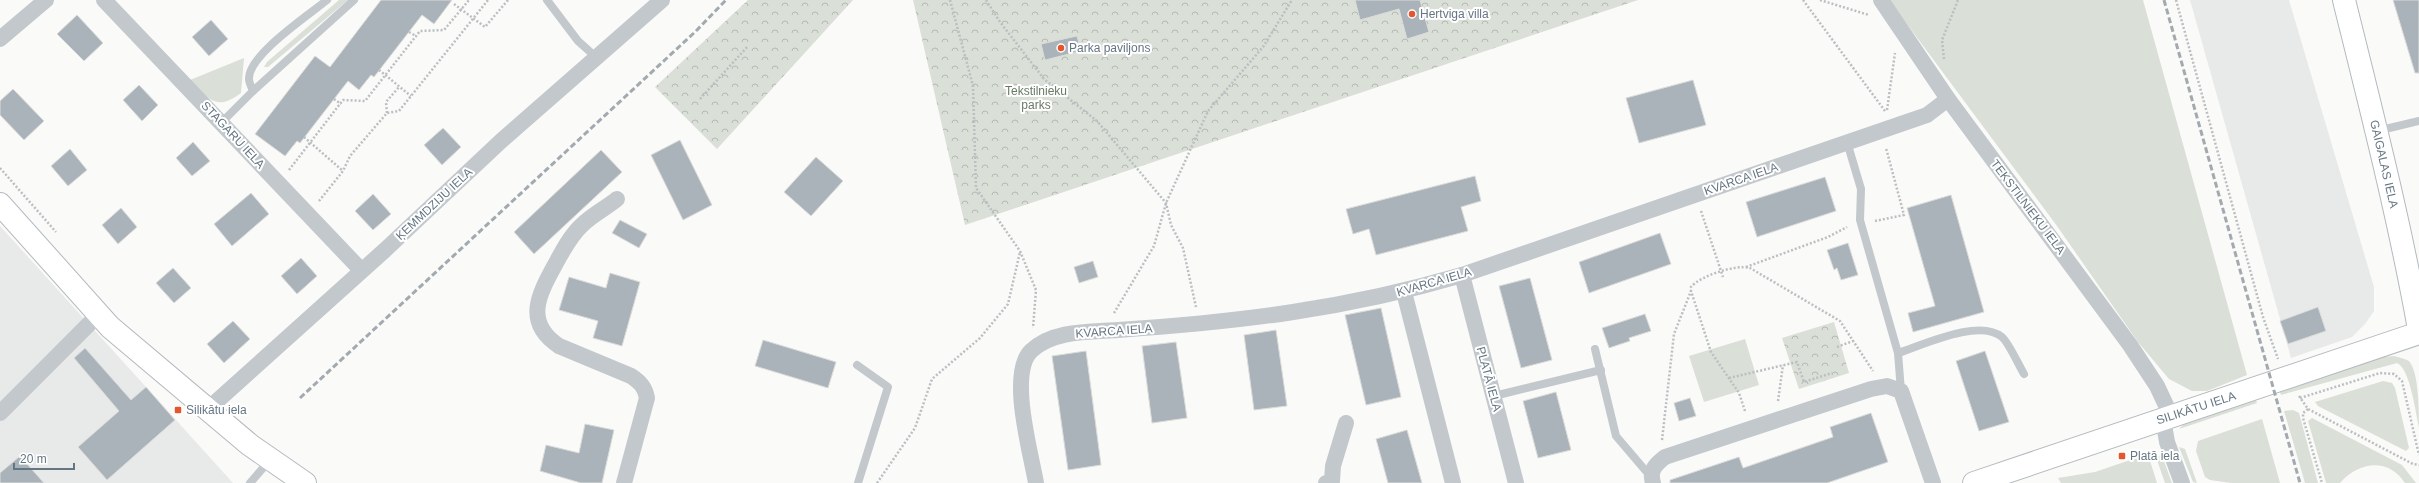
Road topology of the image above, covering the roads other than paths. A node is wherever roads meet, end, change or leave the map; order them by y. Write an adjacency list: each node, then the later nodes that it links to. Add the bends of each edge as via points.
1 (46, 0): 9 (street)
2 (104, 0): 14 (street, STAGARU IELA)
3 (327, 0): 11 (lane, via 264,51 249,79)
4 (354, 0): 11 (lane)
5 (547, 0): 10 (lane, via 578,41)
6 (662, 0): 10 (street, ĶEMMDZIJU IELA)
7 (1881, 0): 12 (street, TEKSTILNIEKU IELA)
8 (2344, 0): 15 (main road, GAIGALAS IELA)
9 (0, 39)
10 (597, 58): 19 (street, ĶEMMDZIJU IELA, via 501,141)
11 (253, 91): 14 (lane)
12 (1948, 99): 16 (street, KVARCA IELA, via 1927,115); 34 (street, TEKSTILNIEKU IELA, via 2130,344 2156,386)
13 (2419, 121): 15 (lane)
14 (222, 122): 19 (street, STAGARU IELA)
15 (2377, 131): 23 (main road, GAIGALAS IELA, via 2410,275)
16 (1847, 142): 20 (street, KVARCA IELA); 26 (lane, via 1861,189 1860,222)
17 (617, 199): 42 (street, via 582,225 566,245 543,288 537,313 542,331 559,346 632,376 642,383 647,398)
18 (0, 204): 22 (main road)
19 (361, 270): 32 (street, ĶEMMDZIJU IELA)
20 (1462, 275): 21 (street, KVARCA IELA); 31 (street, PLATĀ IELA)
21 (1404, 292): 44 (street, KVARCA IELA, via 1277,316 1199,325 1073,333 1046,342 1031,351 1023,366 1021,385); 45 (street)
22 (99, 314): 32 (main road); 33 (street)
23 (2419, 329)
24 (2419, 333): 34 (main road, SILIKĀTU IELA)
25 (1595, 349): 28 (lane)
26 (1898, 353): 29 (lane, via 1968,330 1986,331 2002,337); 30 (lane)
27 (857, 365): 43 (lane, via 888,387)
28 (1601, 370): 31 (lane); 38 (lane, via 1616,436)
29 (2024, 374)
30 (1901, 391): 38 (street, via 1887,386 1881,387 1665,457 1654,466); 47 (street)
31 (1494, 396): 46 (street, PLATĀ IELA)
32 (207, 410): 36 (main road)
33 (0, 413)
34 (2167, 418): 37 (main road, SILIKĀTU IELA); 49 (street, TEKSTILNIEKU IELA, via 2167,442)
35 (1346, 423): 39 (street)
36 (271, 460): 40 (lane); 41 (main road)
37 (2003, 478): 48 (main road, SILIKĀTU IELA)
38 (1652, 480)
39 (1331, 482)
40 (250, 483)
41 (305, 483)
42 (624, 483)
43 (858, 483)
44 (1036, 483)
45 (1453, 483)
46 (1516, 483)
47 (1933, 483)
48 (1974, 483)
49 (2182, 483)

